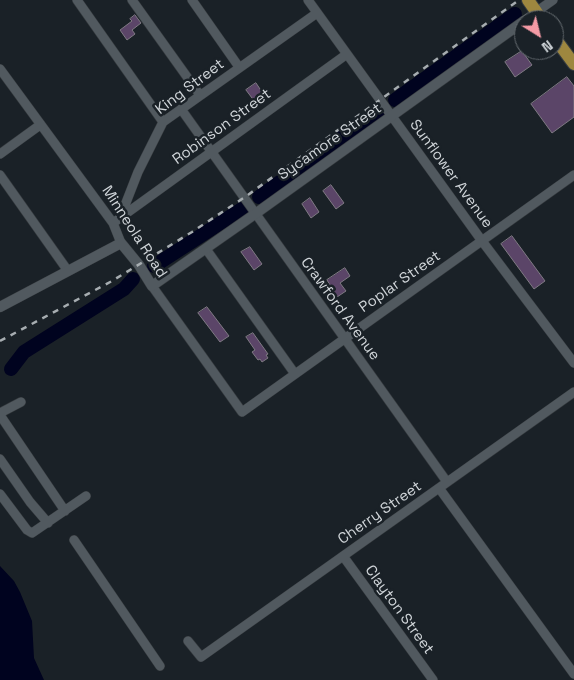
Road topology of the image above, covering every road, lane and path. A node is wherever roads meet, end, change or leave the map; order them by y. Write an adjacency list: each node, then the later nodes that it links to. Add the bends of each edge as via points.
1 (77, 0): 17 (street)
2 (132, 0): 14 (street)
3 (192, 0): 12 (street)
4 (308, 0): 7 (street, Sunflower Avenue)
5 (554, 0): 6 (street)
6 (542, 10)
7 (317, 13): 10 (street, Sunflower Avenue); 12 (street, King Street)
8 (514, 31): 16 (street, Sycamore Street)
9 (564, 50): 11 (main road)
10 (347, 54): 16 (street, Sunflower Avenue); 19 (street, Robinson Street)
11 (574, 64)
12 (240, 67): 14 (street, King Street)
13 (0, 69): 18 (street, Minneola Road)
14 (200, 96): 15 (street, King Street)
15 (181, 109): 17 (street, King Street); 19 (street, Crawford Avenue)
16 (392, 116): 23 (street, Sycamore Street); 25 (street, Sunflower Avenue)
17 (163, 122): 24 (street, King Street)
18 (40, 125): 20 (street); 24 (street, Minneola Road)
19 (212, 151): 23 (street, Crawford Avenue); 24 (street, Robinson Street)
20 (0, 154)
21 (0, 175): 28 (street)
22 (574, 175): 25 (street, Poplar Street)
23 (255, 214): 27 (street, Sycamore Street); 31 (street, Crawford Avenue)
24 (117, 221): 26 (street, Minneola Road)
25 (482, 241): 31 (street, Poplar Street); 32 (street, Sunflower Avenue)
26 (121, 243): 28 (street); 29 (street, Minneola Road, via 140,265)
27 (206, 249): 29 (street, Sycamore Street); 33 (street)
28 (68, 272): 30 (street)
29 (152, 286): 36 (street, Minneola Road)
30 (0, 307)
31 (344, 339): 33 (street, Poplar Street); 39 (street, Crawford Avenue)
32 (574, 363)
33 (295, 374): 36 (street, Poplar Street)
34 (574, 392): 39 (street, Cherry Street)
35 (21, 402): 37 (street)
36 (242, 412)
37 (0, 414): 43 (street)
38 (0, 459): 44 (street)
39 (447, 482): 40 (street, Cherry Street)
40 (439, 488): 46 (street, Cherry Street); 49 (street)
41 (0, 494): 44 (street, via 27,530 32,533)
42 (86, 496): 43 (street)
43 (65, 511): 44 (street)
44 (48, 523)
45 (74, 540): 48 (street)
46 (343, 556): 47 (street, Cherry Street, via 201,656); 50 (street, Clayton Street)
47 (188, 641)
48 (160, 666)
49 (574, 674)
50 (433, 680)

